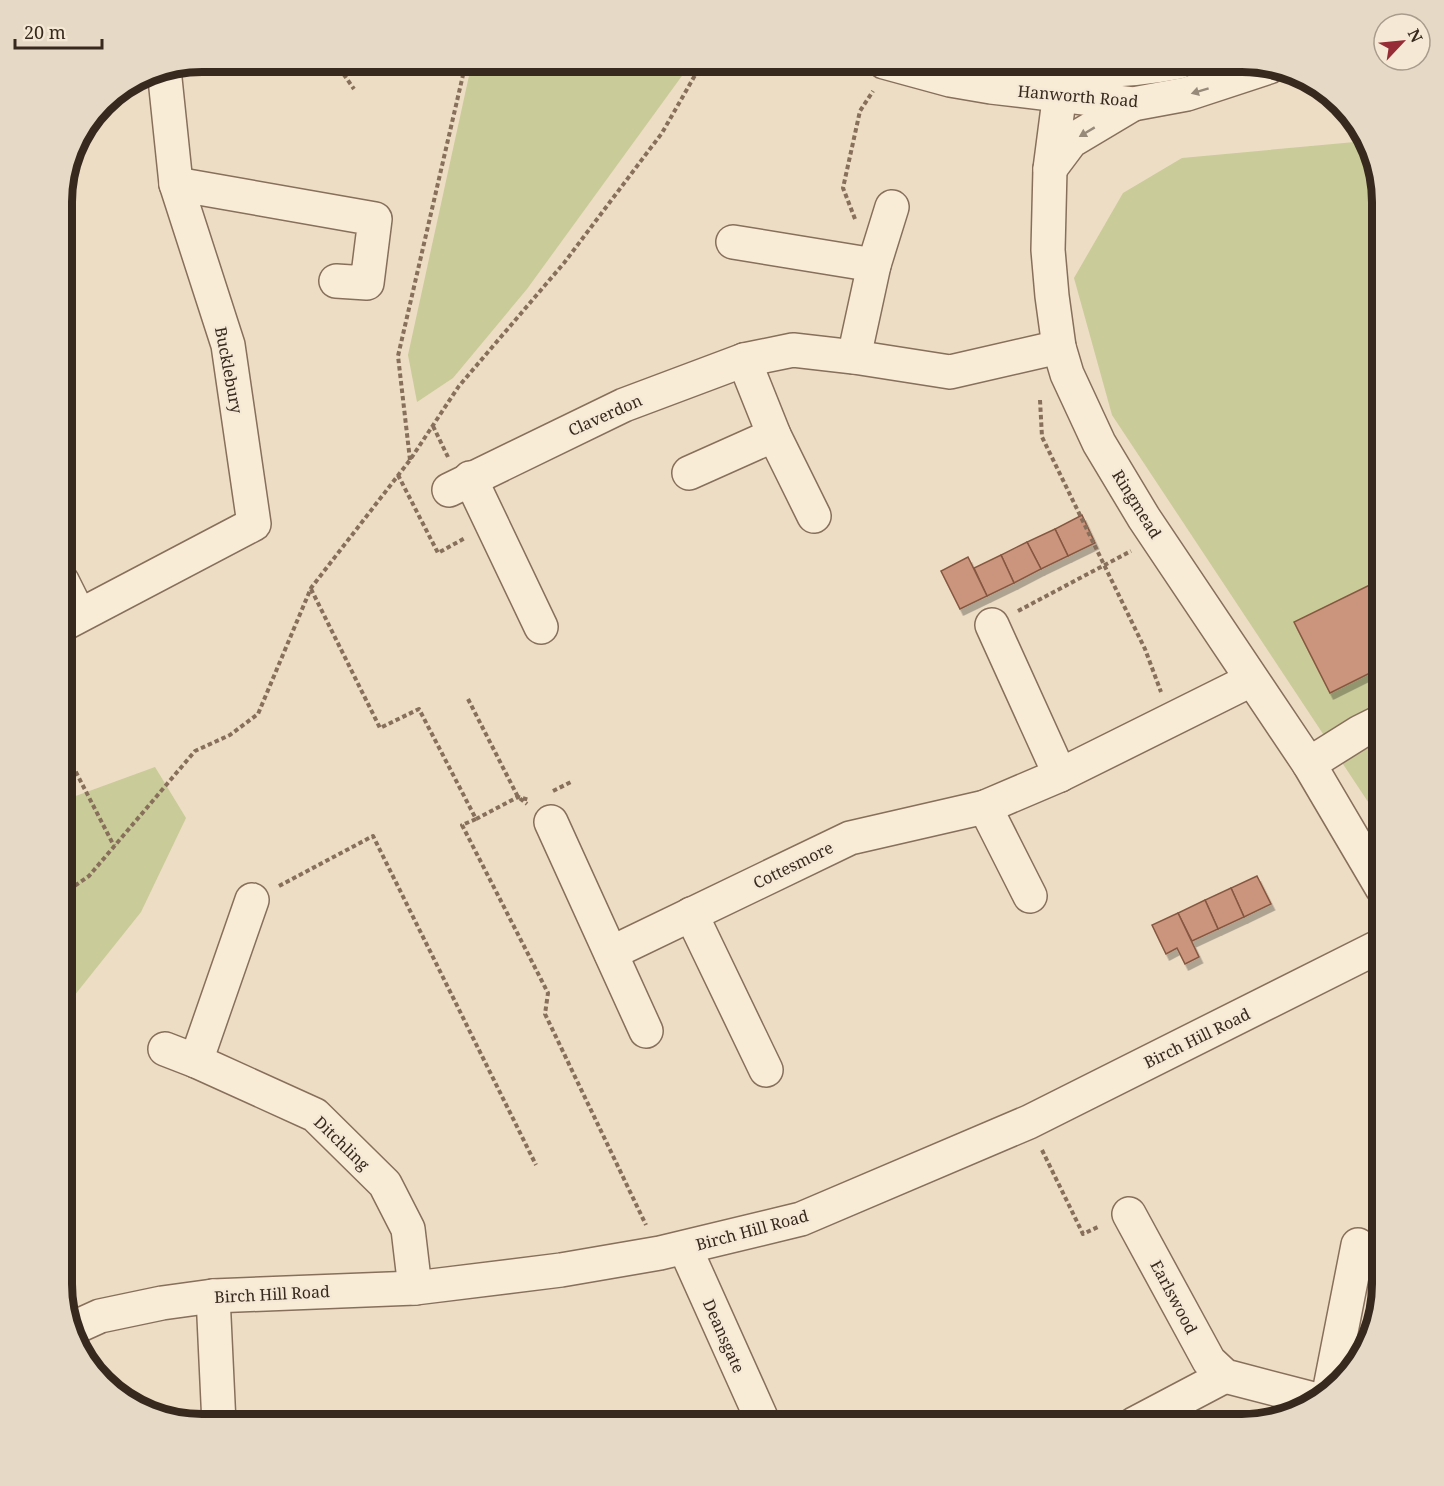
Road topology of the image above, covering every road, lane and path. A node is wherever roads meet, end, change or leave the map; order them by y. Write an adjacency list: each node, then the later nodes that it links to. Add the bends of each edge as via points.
1 (342, 72): 10 (path)
2 (464, 72): 24 (path, via 398,356)
3 (697, 72): 24 (path, via 662,133 564,263 459,386)
4 (1035, 72): 9 (street, Hanworth Road)
5 (1090, 72): 9 (street, Hanworth Road)
6 (1253, 72): 11 (street, Hanworth Road, one-way to 11, via 1187,94)
7 (879, 75): 9 (street, Hanworth Road); 15 (path, via 860,111 843,188)
8 (165, 77): 13 (street, Bucklebury)
9 (1062, 83): 11 (street, Hanworth Road, via 1091,98); 12 (street, Ringmead)
10 (354, 89)
11 (1133, 104): 12 (street, one-way to 12, via 1071,141)
12 (1050, 169): 19 (street, Ringmead, via 1048,250)
13 (176, 184): 18 (street, via 375,219 367,283); 32 (street, Bucklebury, via 228,345 256,537)
14 (892, 207): 17 (street)
15 (856, 221)
16 (733, 242): 17 (street)
17 (874, 265): 20 (street)
18 (336, 281)
19 (1059, 347): 20 (street, Claverdon, via 950,372); 35 (street, Ringmead, via 1099,443)
20 (854, 357): 21 (street, Claverdon, via 794,350)
21 (744, 360): 23 (street); 28 (street, Claverdon, via 624,405 459,484)
22 (1040, 400): 30 (path, via 1042,437)
23 (774, 435): 25 (street); 27 (street)
24 (410, 460): 26 (path)
25 (689, 473)
26 (398, 475): 28 (path, via 438,553); 31 (path)
27 (814, 516)
28 (491, 523): 34 (street, Claverdon)
29 (1132, 551): 30 (path)
30 (1104, 565): 33 (path); 37 (path, via 1145,649)
31 (311, 588): 46 (path, via 380,728 419,709); 47 (path, via 258,714 230,735 195,751)
32 (72, 619)
33 (992, 625): 41 (street)
34 (541, 627)
35 (1251, 680): 37 (street, Cottesmore); 40 (street, Ringmead)
36 (468, 699): 43 (path)
37 (1171, 721): 41 (street, Cottesmore)
38 (1372, 726): 40 (street)
39 (72, 764): 47 (path)
40 (1309, 764): 48 (street, Ringmead)
41 (1060, 776): 45 (street, Cottesmore)
42 (573, 781): 44 (path)
43 (518, 797): 44 (path); 44 (path); 46 (path)
44 (543, 806): 54 (street)
45 (985, 807): 50 (street); 52 (street, Cottesmore, via 849,838)
46 (476, 819): 63 (path, via 462,825 548,993 545,1014)
47 (114, 846): 49 (path, via 89,876)
48 (1372, 870)
49 (72, 888)
50 (1030, 896)
51 (252, 900): 57 (street); 60 (path, via 373,836)
52 (691, 914): 54 (street, Cottesmore); 58 (street)
53 (1372, 950): 59 (street, Birch Hill Road)
54 (611, 953): 55 (street)
55 (646, 1031)
56 (165, 1049): 57 (street, Ditchling)
57 (196, 1061): 64 (street, Ditchling, via 315,1115 386,1184 408,1229)
58 (766, 1070)
59 (1029, 1122): 61 (path, via 1083,1234); 63 (street, Birch Hill Road, via 801,1219)
60 (536, 1165)
61 (1128, 1214): 67 (street, Earlswood, via 1209,1361)
62 (1358, 1245): 68 (street)
63 (673, 1250): 64 (street, Birch Hill Road, via 561,1270); 71 (street, Deansgate)
64 (415, 1288): 65 (street, Birch Hill Road)
65 (213, 1296): 66 (street, Birch Hill Road, via 100,1316); 70 (street)
66 (79, 1326)
67 (1225, 1376): 69 (street); 72 (street)
68 (1332, 1378)
69 (1306, 1397)
70 (218, 1414)
71 (758, 1414)
72 (1154, 1414)

